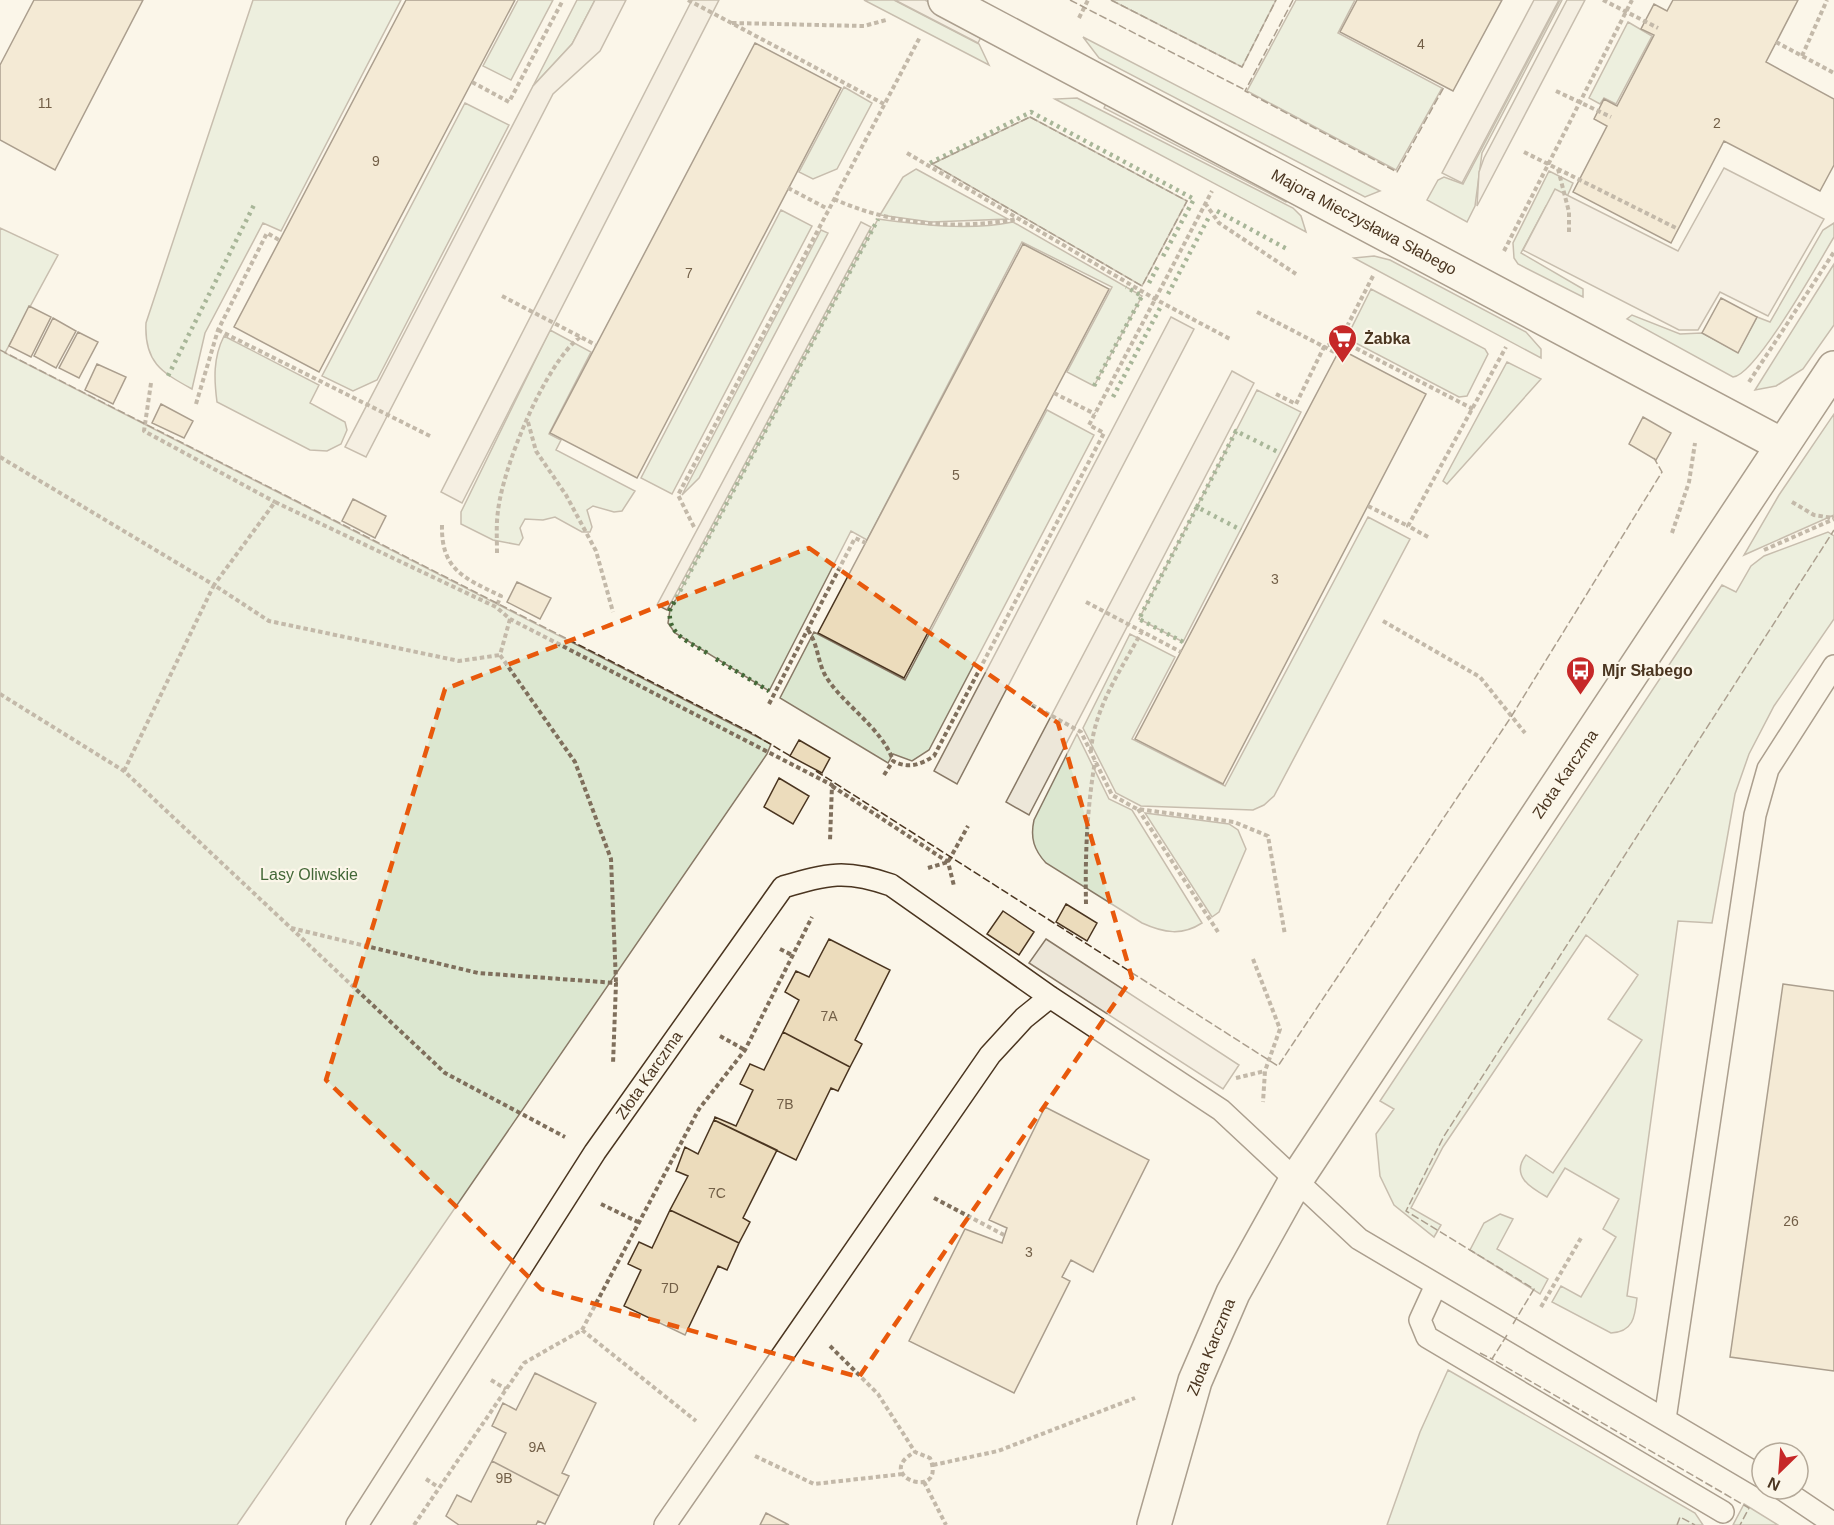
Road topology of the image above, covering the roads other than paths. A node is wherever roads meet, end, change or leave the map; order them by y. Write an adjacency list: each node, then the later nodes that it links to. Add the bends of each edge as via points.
1 (945, 0): 3 (street, Majora Mieczysława Słabego)
2 (1834, 368): 3 (street, Złota Karczma)
3 (1782, 445): 6 (street, Złota Karczma)
4 (1834, 666): 8 (lane, via 1768,769 1755,815)
5 (1050, 997): 6 (lane, Złota Karczma, via 1221,1110); 13 (lane, Złota Karczma, via 891,885 862,876 830,874 783,887 595,1152); 14 (lane, via 1024,1017 990,1055)
6 (1296, 1180): 7 (lane, via 1359,1239); 15 (street, Złota Karczma, via 1233,1293 1195,1381)
7 (1436, 1285): 8 (lane); 11 (lane, via 1420,1320 1427,1337)
8 (1665, 1419): 9 (lane)
9 (1750, 1470)
10 (1800, 1501): 12 (lane)
11 (1723, 1512)
12 (1834, 1524)
13 (357, 1525)
14 (665, 1525)
15 (1154, 1525)

